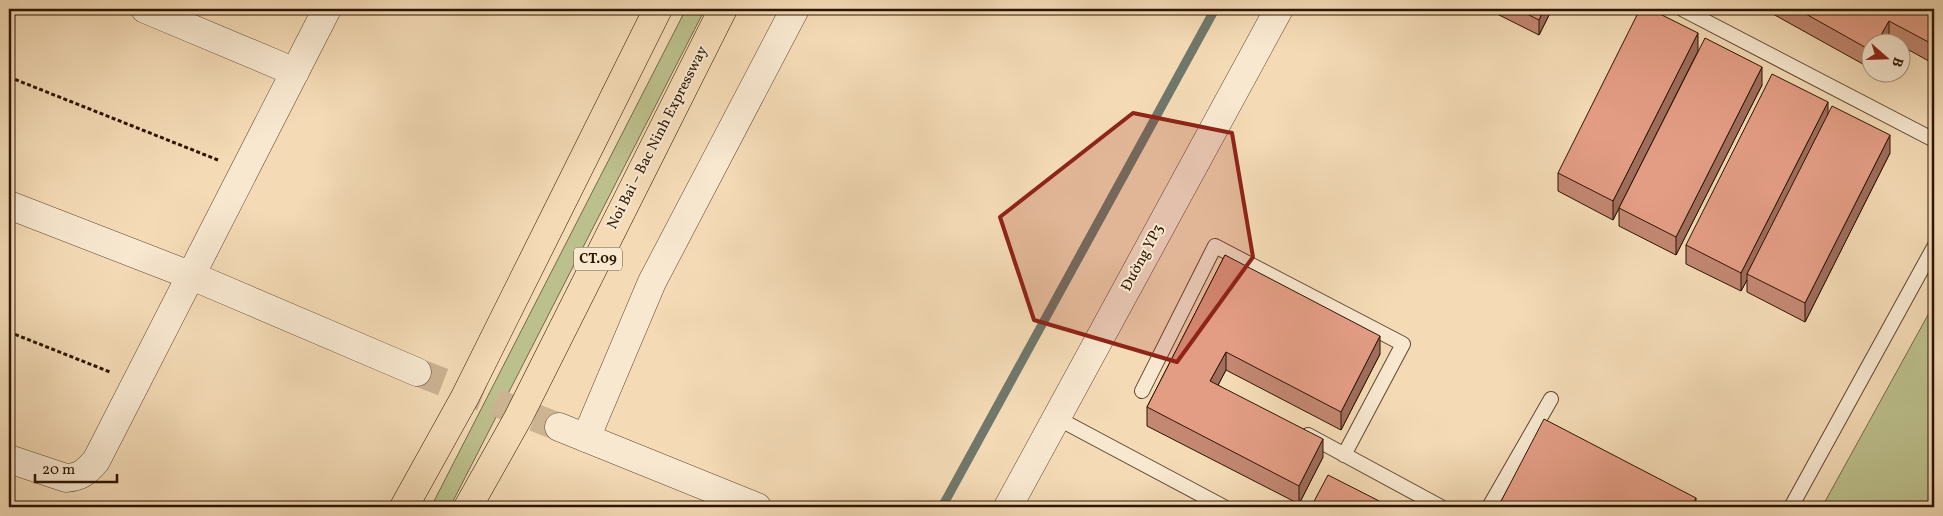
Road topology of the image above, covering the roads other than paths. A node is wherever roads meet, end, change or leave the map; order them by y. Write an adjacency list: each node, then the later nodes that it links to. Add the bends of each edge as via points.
1 (145, 9): 8 (street)
2 (327, 9): 8 (street)
3 (658, 9): 22 (highway, via 465,397)
4 (723, 9): 23 (highway, Noi Bai – Bac Ninh Expressway / CT.09, via 518,418)
5 (795, 9): 19 (street, via 652,282)
6 (1278, 9): 16 (street, Đường YP3)
7 (1682, 9): 9 (lane)
8 (295, 72): 12 (street)
9 (1934, 140)
10 (9, 205): 12 (street)
11 (1934, 247): 29 (lane)
12 (192, 276): 13 (street); 21 (street, via 96,461 84,474 66,478)
13 (417, 372)
14 (1142, 391): 20 (lane, via 1216,246 1403,344)
15 (1552, 399): 28 (lane)
16 (1056, 418): 25 (street, Đường YP3); 26 (lane)
17 (558, 427): 19 (street)
18 (1293, 428): 20 (lane)
19 (586, 438): 24 (street)
20 (1344, 455): 27 (lane)
21 (9, 459)
22 (404, 507)
23 (468, 507)
24 (757, 507)
25 (1008, 507)
26 (1224, 507)
27 (1441, 507)
28 (1489, 507)
29 (1791, 507)

